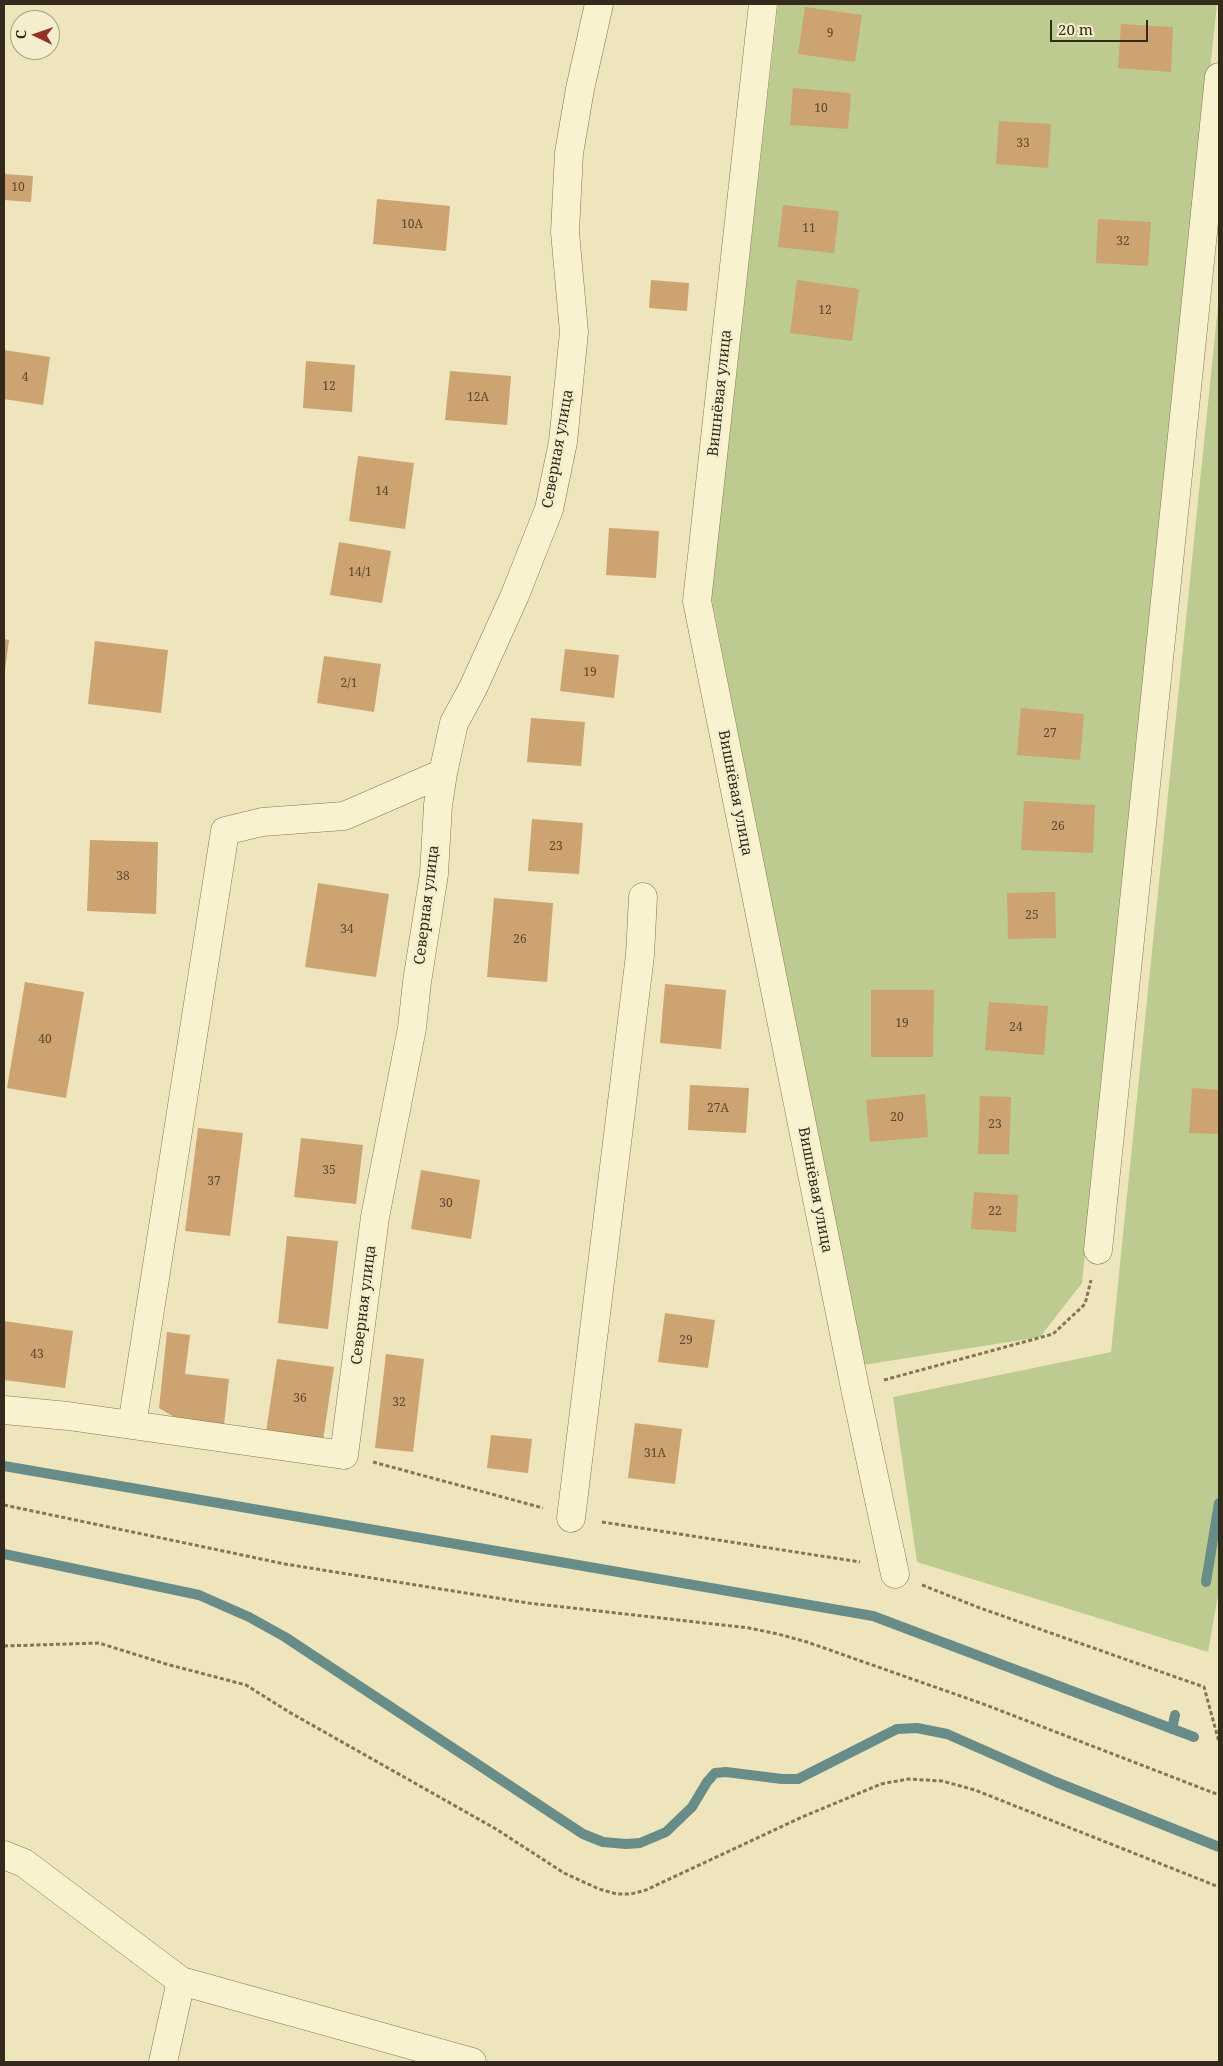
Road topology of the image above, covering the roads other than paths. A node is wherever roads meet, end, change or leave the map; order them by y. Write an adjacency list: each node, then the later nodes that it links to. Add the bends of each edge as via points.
1 (598, 4): 4 (street, Северная улица, via 569,153 564,232 574,332 563,442 549,509 515,595 454,723)
2 (764, 4): 10 (street, Вишнёвая улица, via 696,601)
3 (1219, 77): 6 (street)
4 (443, 773): 8 (street, via 344,816 262,822 224,831); 8 (street, Северная улица, via 434,874 412,1028 375,1217 344,1455)
5 (643, 897): 9 (street, via 640,955)
6 (1098, 1250)
7 (4, 1410): 8 (street)
8 (132, 1425)
9 (572, 1518)
10 (895, 1574)
11 (4, 1855): 12 (street, via 24,1862)
12 (181, 1981): 13 (street); 14 (street)
13 (164, 2062)
14 (472, 2062)

